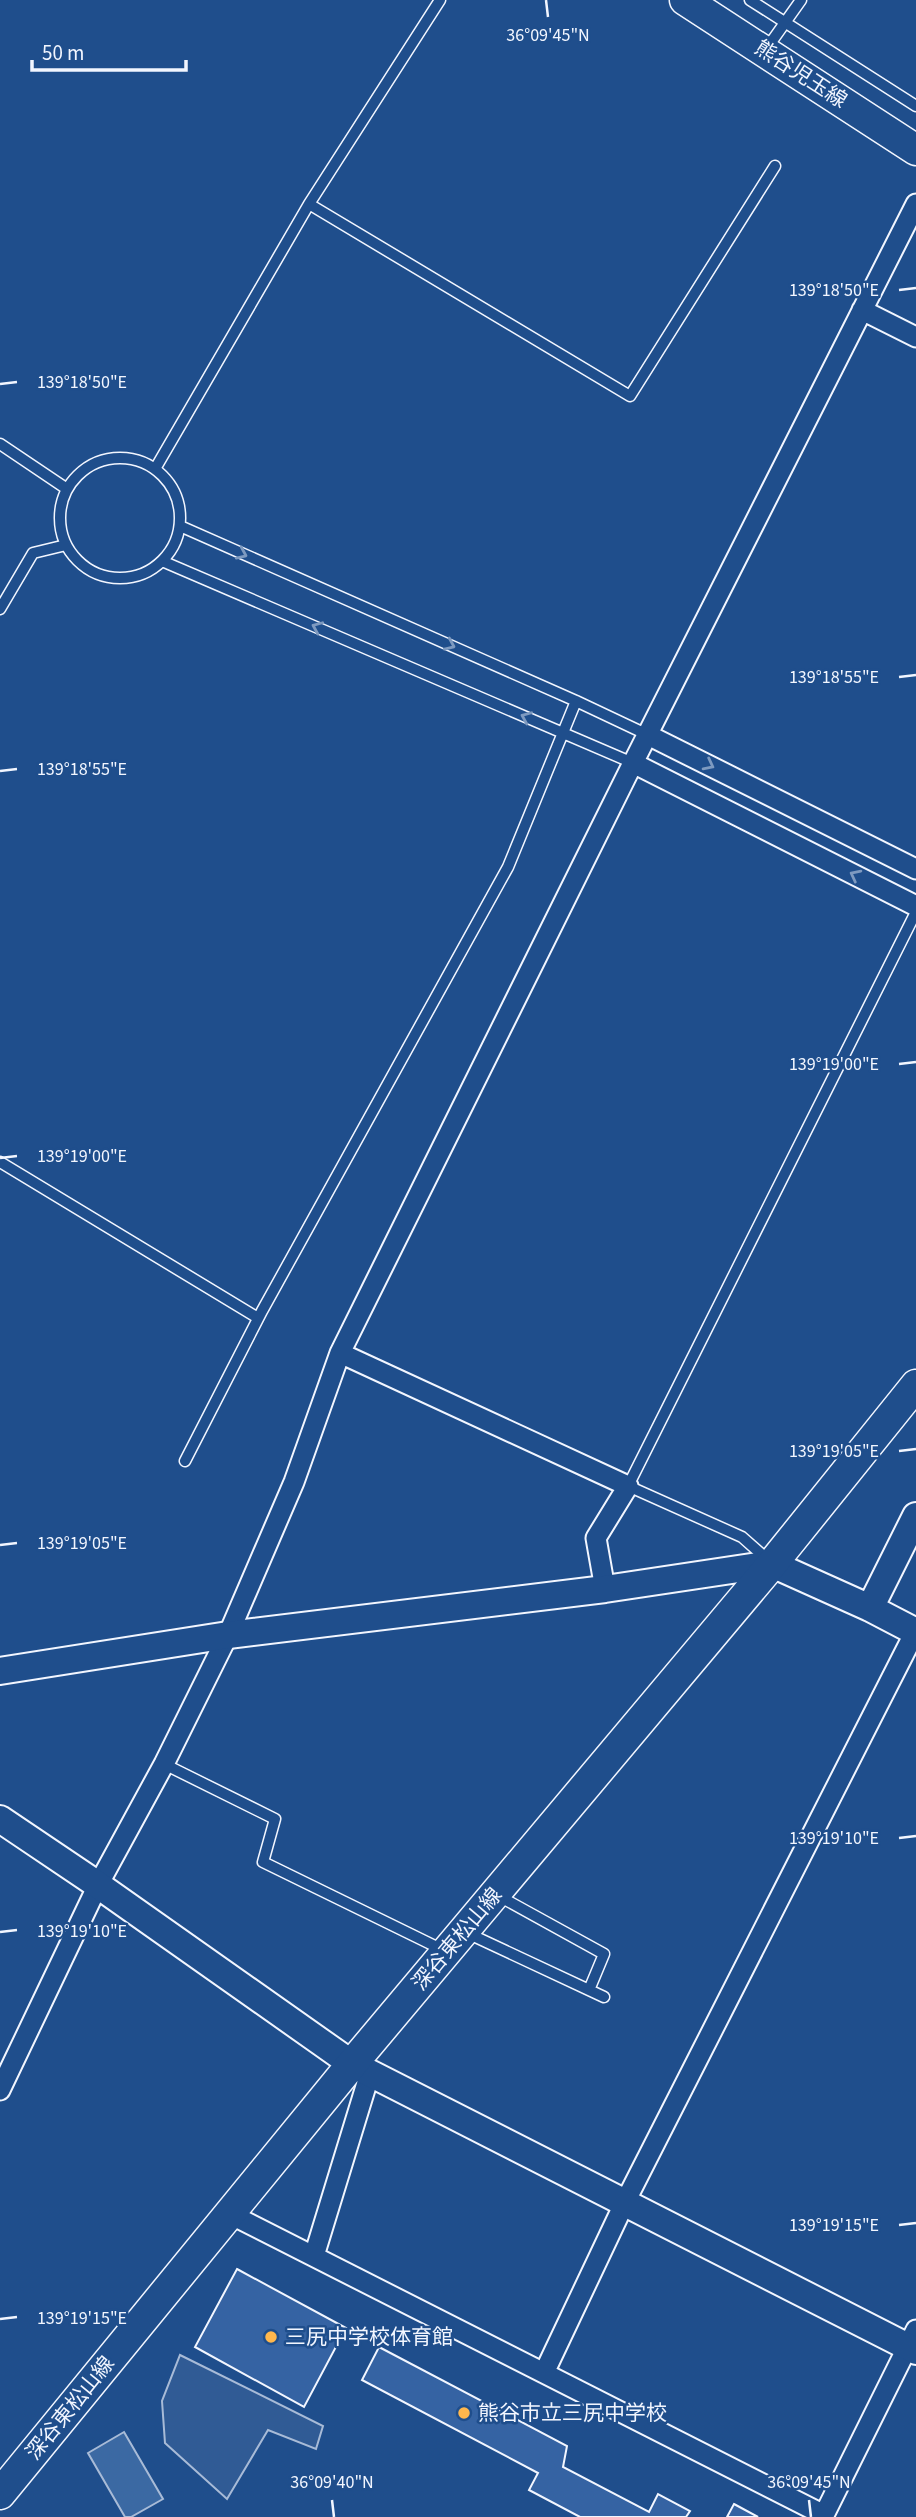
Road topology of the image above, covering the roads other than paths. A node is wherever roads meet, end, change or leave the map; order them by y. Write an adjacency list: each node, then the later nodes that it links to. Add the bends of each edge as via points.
1 (440, 0): 10 (lane)
2 (685, 0): 6 (main road, 熊谷児玉線)
3 (750, 0): 5 (lane)
4 (801, 0): 5 (lane)
5 (786, 22): 6 (lane); 7 (lane)
6 (765, 51): 8 (main road, 熊谷児玉線)
7 (916, 106)
8 (916, 150)
9 (775, 166): 10 (lane, via 630,396)
10 (309, 204): 15 (lane)
11 (916, 204): 12 (street)
12 (862, 310): 13 (street); 23 (street)
13 (916, 337)
14 (0, 444): 16 (lane)
15 (155, 469): 16 (lane, via 137,460 97,462); 17 (lane, via 176,495)
16 (67, 489): 18 (lane, via 61,508)
17 (180, 526): 19 (lane); 21 (lane, one-way to 21)
18 (66, 545): 19 (lane, via 77,561 110,578 129,578); 20 (lane, via 33,553)
19 (162, 561): 22 (lane, one-way to 19)
20 (0, 609)
21 (576, 701): 22 (lane); 23 (lane)
22 (563, 732): 24 (lane); 29 (lane, via 508,867)
23 (648, 735): 24 (street); 25 (street, one-way to 25)
24 (634, 763): 26 (street, one-way to 24); 30 (street)
25 (916, 869)
26 (916, 906)
27 (916, 912): 33 (lane)
28 (0, 1162): 29 (lane)
29 (258, 1318): 32 (lane)
30 (340, 1353): 33 (street); 39 (street, via 294,1482)
31 (916, 1385): 35 (main road, 深谷東松山線)
32 (186, 1461)
33 (628, 1486): 35 (lane, via 742,1537); 36 (street, via 596,1538)
34 (916, 1516): 37 (street)
35 (772, 1564): 36 (street); 37 (street); 44 (main road, 深谷東松山線)
36 (605, 1589): 39 (street)
37 (870, 1608): 38 (street)
38 (916, 1632): 50 (street)
39 (229, 1635): 40 (street); 41 (street)
40 (0, 1671)
41 (164, 1764): 43 (street); 45 (lane, via 275,1819 263,1862)
42 (0, 1819): 43 (street)
43 (98, 1885): 48 (street); 49 (street)
44 (495, 1894): 45 (main road, 深谷東松山線); 46 (lane, via 604,1954)
45 (455, 1942): 46 (lane); 48 (main road, 深谷東松山線)
46 (589, 1990): 47 (lane)
47 (604, 1997)
48 (361, 2068): 50 (street); 51 (main road, 深谷東松山線); 52 (street)
49 (0, 2090)
50 (625, 2203): 53 (street); 54 (street)
51 (230, 2214): 52 (street); 55 (main road, 深谷東松山線)
52 (314, 2256): 54 (street)
53 (913, 2342): 56 (street)
54 (544, 2373): 56 (street)
55 (0, 2494)
56 (824, 2516)

